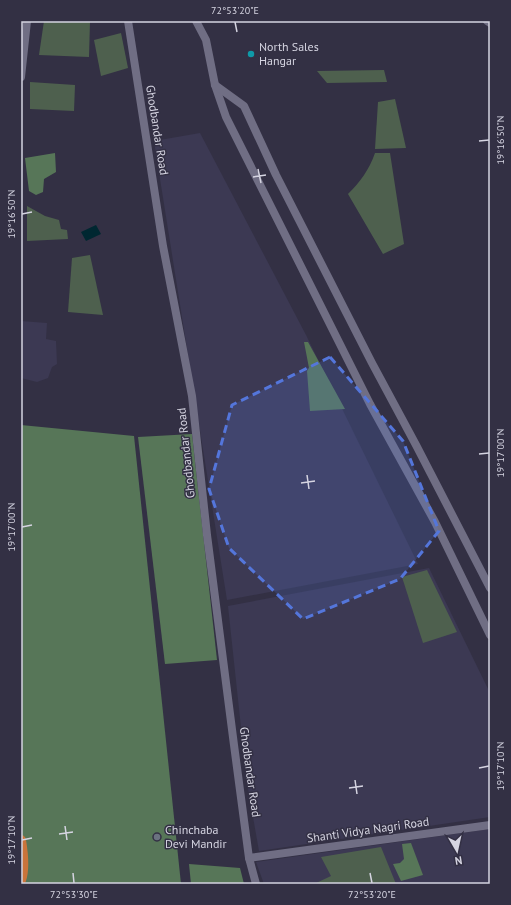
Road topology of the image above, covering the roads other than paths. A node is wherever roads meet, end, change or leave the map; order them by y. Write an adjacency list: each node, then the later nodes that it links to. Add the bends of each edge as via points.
1 (27, 21): 6 (street)
2 (128, 21): 12 (street, Ghodbandar Road, via 163,246 192,396)
3 (196, 21): 7 (street, via 206,40)
4 (487, 21): 5 (street)
5 (490, 23)
6 (21, 77)
7 (215, 85): 8 (street, via 244,106 279,182); 9 (street, via 229,124 370,404 435,522)
8 (490, 588)
9 (490, 635)
10 (490, 825): 12 (street, Shanti Vidya Nagri Road)
11 (21, 840): 13 (highway)
12 (249, 858): 14 (street, Ghodbandar Road)
13 (21, 880)
14 (256, 884)

